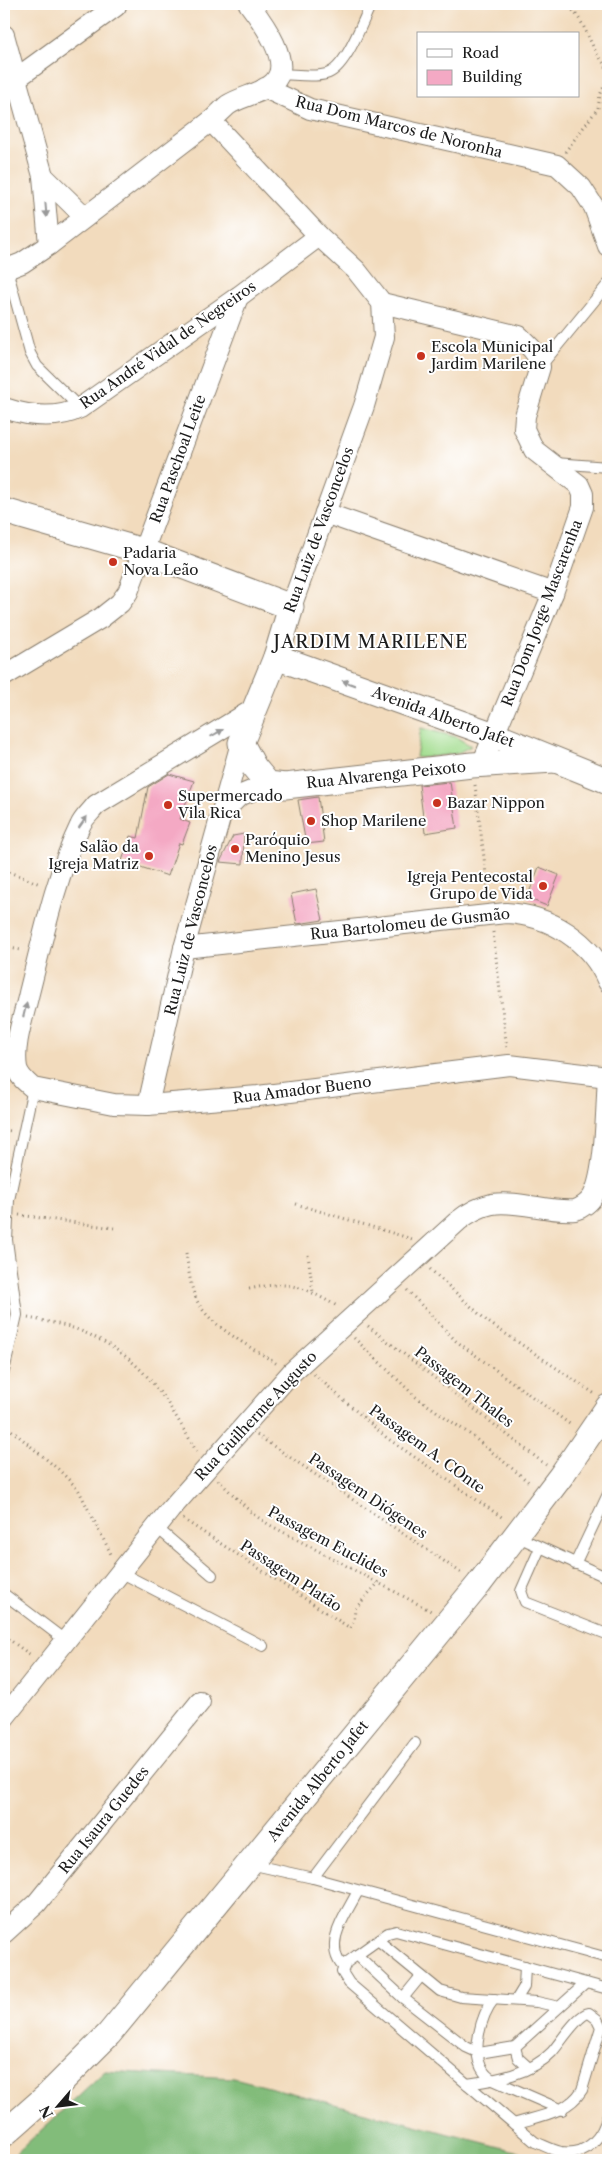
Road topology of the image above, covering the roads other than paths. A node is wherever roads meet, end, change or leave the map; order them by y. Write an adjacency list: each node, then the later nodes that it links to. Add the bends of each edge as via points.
1 (249, 4): 5 (street, via 274,43 279,57)
2 (371, 4): 5 (lane, via 345,59 335,70 326,74)
3 (116, 6): 6 (street)
4 (4, 34): 6 (street)
5 (279, 74): 7 (street, via 275,82)
6 (17, 78): 9 (street)
7 (265, 88): 8 (street, via 228,105); 13 (street, Rua Dom Marcos de Noronha, via 310,109 557,165 581,187 594,207)
8 (211, 121): 10 (street); 11 (street)
9 (43, 176): 10 (street); 12 (street, one-way to 12)
10 (85, 217): 12 (street)
11 (319, 236): 16 (street, Rua André Vidal de Negreiros); 17 (street, via 356,270)
12 (49, 245): 14 (street)
13 (608, 246)
14 (9, 265): 20 (lane, via 30,354 37,366)
15 (608, 284): 18 (lane)
16 (238, 297): 20 (street, Rua André Vidal de Negreiros); 25 (street, Rua Paschoal Leite)
17 (382, 303): 18 (street, via 519,336 538,357); 24 (street, Rua Luiz de Vasconcelos, via 384,337 364,406)
18 (540, 367): 21 (street, Rua Dom Jorge Mascarenha, via 524,429 534,450)
19 (4, 408): 20 (street, Rua André Vidal de Negreiros, via 28,415 50,416)
20 (80, 408)
21 (551, 463): 22 (lane); 26 (street, Rua Dom Jorge Mascarenha, via 579,485 583,494 583,507)
22 (608, 467)
23 (4, 511): 25 (street)
24 (325, 513): 26 (street); 27 (street, Rua Luiz de Vasconcelos)
25 (143, 552): 27 (street); 29 (street, Rua Paschoal Leite, via 128,592 120,602 101,618)
26 (553, 592): 31 (street, Rua Dom Jorge Mascarenha)
27 (291, 606): 28 (street, Rua Luiz de Vasconcelos)
28 (276, 657): 30 (street, Rua Luiz de Vasconcelos); 31 (street, Avenida Alberto Jafet, one-way to 28)
29 (7, 672)
30 (254, 709): 32 (street, Rua Luiz de Vasconcelos); 41 (street, one-way to 30, via 20,1075 16,1058 21,1026 56,891 81,823 96,805)
31 (494, 735): 33 (street, Avenida Alberto Jafet); 34 (street, Rua Dom Jorge Mascarenha)
32 (241, 743): 36 (street); 37 (street, Rua Luiz de Vasconcelos)
33 (554, 760): 34 (street, Rua Alvarenga Peixoto); 35 (street, Avenida Alberto Jafet)
34 (482, 764): 36 (street, Rua Alvarenga Peixoto, via 285,786)
35 (608, 781)
36 (268, 784): 37 (street, via 239,796)
37 (221, 814): 38 (street, Rua Luiz de Vasconcelos)
38 (184, 948): 39 (street, Rua Bartolomeu de Gusmão, via 520,914 542,919 587,949); 42 (street, Rua Luiz de Vasconcelos)
39 (608, 982)
40 (608, 1076): 42 (street, Rua Amador Bueno, via 509,1065 258,1096); 46 (street, Rua Guilherme Augusto, via 600,1170 593,1196 578,1209 513,1203 491,1204 473,1210 296,1368)
41 (33, 1088): 42 (street, Rua Amador Bueno, via 114,1104); 43 (lane, via 8,1213 9,1266 17,1315)
42 (148, 1105)
43 (4, 1371)
44 (604, 1402): 47 (street, Avenida Alberto Jafet, via 588,1437)
45 (608, 1494): 49 (lane)
46 (156, 1527): 50 (street, Rua Guilherme Augusto); 51 (lane)
47 (518, 1533): 48 (lane); 60 (street, Avenida Alberto Jafet, via 449,1622)
48 (540, 1548): 49 (lane); 54 (lane, via 521,1591 522,1597 526,1602)
49 (575, 1564): 52 (lane)
50 (120, 1572): 55 (street, Rua Guilherme Augusto); 56 (lane)
51 (212, 1575)
52 (608, 1578)
53 (4, 1594): 55 (lane)
54 (604, 1633)
55 (66, 1641): 58 (street, Rua Guilherme Augusto)
56 (263, 1646)
57 (200, 1702): 63 (street, Rua Isaura Guedes, via 37,1903)
58 (4, 1718)
59 (415, 1743): 61 (lane)
60 (249, 1864): 61 (lane); 84 (street, Avenida Alberto Jafet, via 109,2034)
61 (313, 1878): 62 (lane)
62 (358, 1891): 66 (lane); 68 (lane, via 334,1939 334,1952)
63 (4, 1934)
64 (379, 1941): 65 (lane); 67 (lane, via 396,1931); 69 (lane)
65 (357, 1955): 68 (lane); 72 (lane)
66 (608, 1958)
67 (525, 1966): 70 (lane); 74 (lane, via 524,1987)
68 (343, 1967): 80 (lane, via 344,1978 349,1983)
69 (421, 1976): 72 (lane); 73 (lane, via 450,1995)
70 (586, 1983): 71 (lane); 75 (lane)
71 (608, 1989)
72 (403, 1998): 77 (lane, via 466,2047)
73 (494, 1999): 74 (lane); 77 (lane, via 486,2008 481,2022)
74 (516, 2000): 75 (lane)
75 (558, 2007): 76 (lane)
76 (515, 2047): 77 (lane); 78 (lane, via 518,2058)
77 (479, 2053): 79 (lane, via 484,2072)
78 (529, 2068): 79 (lane); 81 (lane, via 552,2052 582,2016 589,2013 598,2019 601,2028 582,2090)
79 (493, 2080): 80 (lane); 81 (lane)
80 (467, 2084): 83 (lane)
81 (562, 2110): 83 (lane)
82 (608, 2114): 83 (lane, via 605,2129 594,2144 578,2151 561,2152 535,2142)
83 (514, 2124)
84 (4, 2134)

